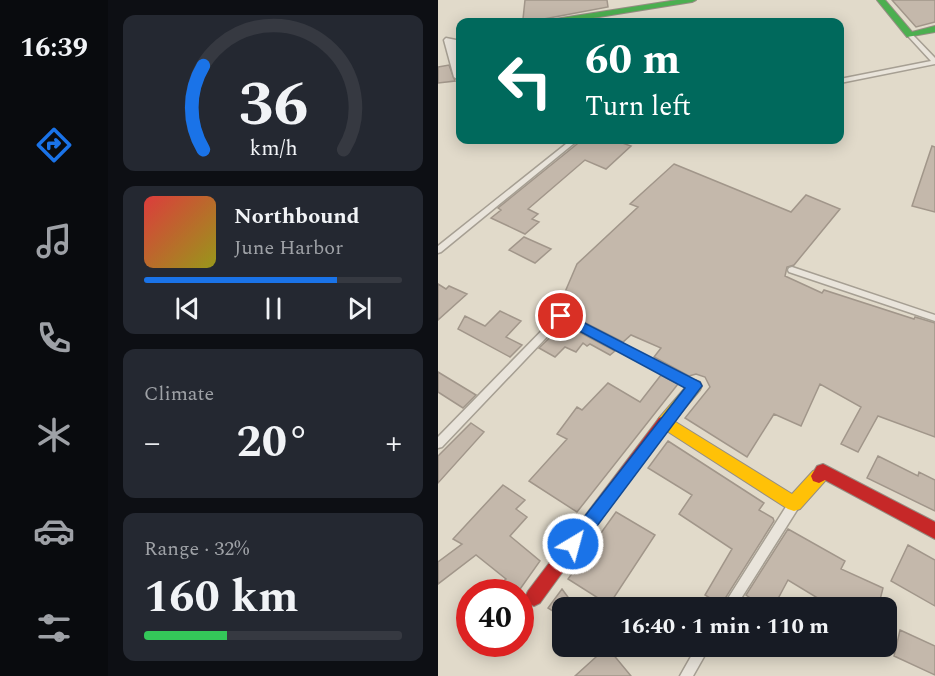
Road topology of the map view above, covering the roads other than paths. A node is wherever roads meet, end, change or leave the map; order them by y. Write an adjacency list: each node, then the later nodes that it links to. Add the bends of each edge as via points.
1 (692, 0): 3 (street)
2 (881, 0): 5 (street)
3 (580, 18)
4 (935, 29): 5 (street)
5 (910, 35): 8 (lane)
6 (450, 40): 7 (street)
7 (456, 62)
8 (935, 62): 9 (lane)
9 (844, 80)
10 (570, 144): 11 (lane)
11 (438, 250)
12 (792, 270): 13 (lane)
13 (935, 318)
14 (695, 386): 15 (street); 16 (lane, via 561,316)
15 (664, 422): 17 (street); 19 (street)
16 (438, 444)
17 (794, 504): 18 (street, via 823,471); 20 (lane)
18 (935, 531)
19 (534, 597)
20 (735, 597)
21 (697, 657): 22 (lane)
22 (686, 676)

